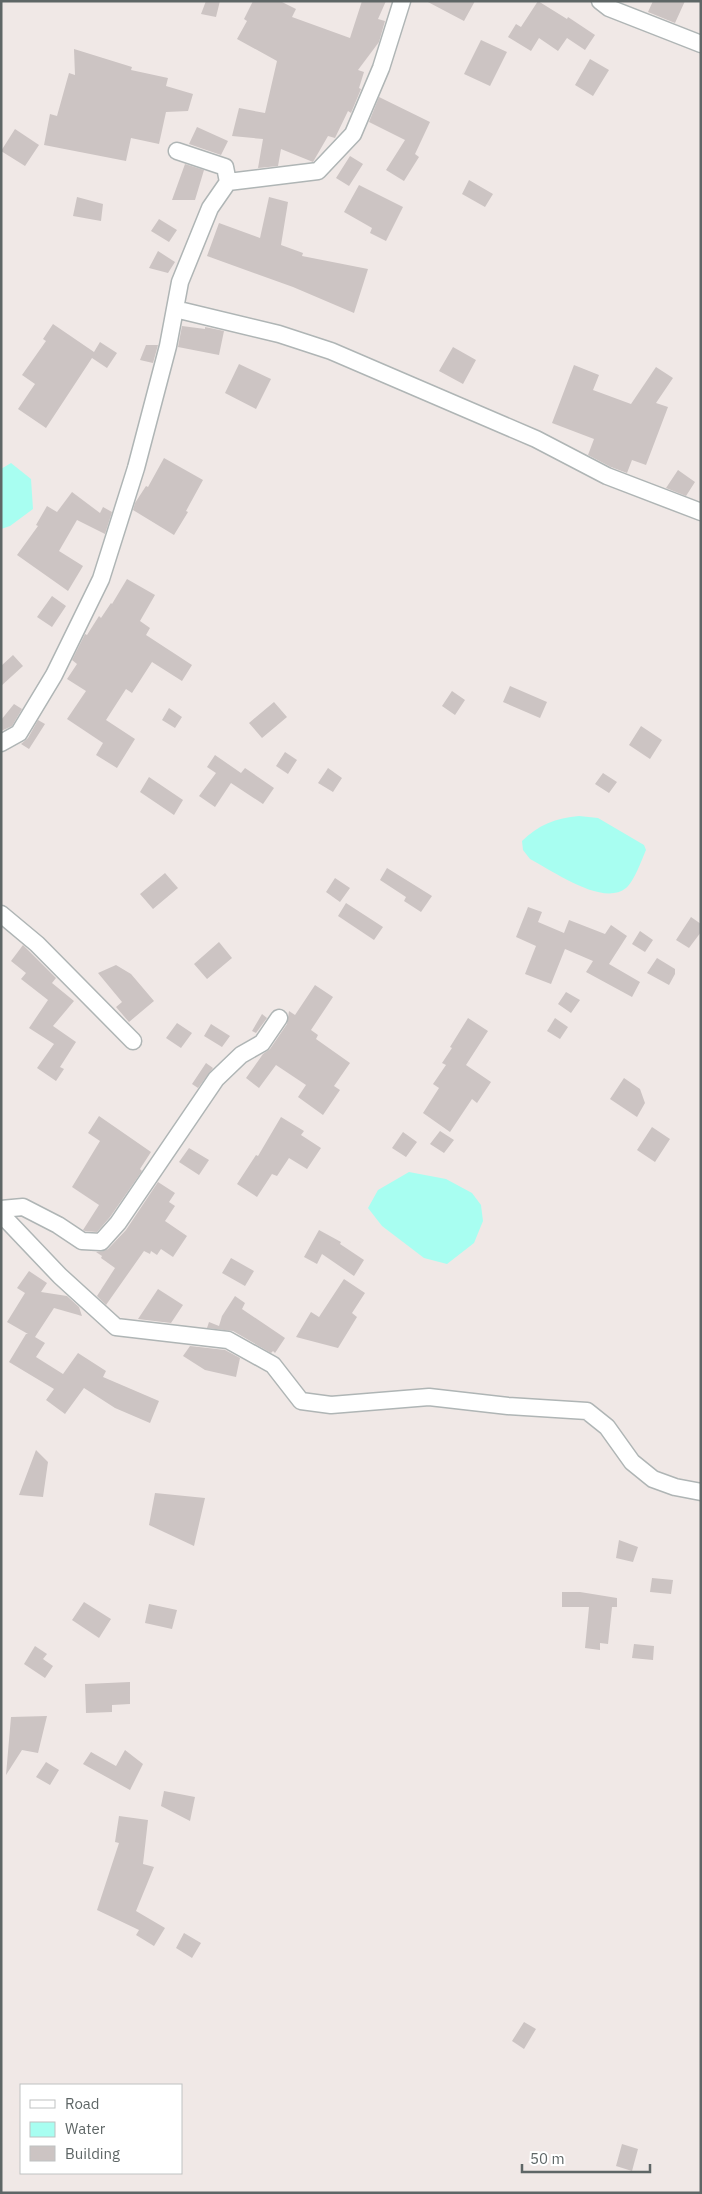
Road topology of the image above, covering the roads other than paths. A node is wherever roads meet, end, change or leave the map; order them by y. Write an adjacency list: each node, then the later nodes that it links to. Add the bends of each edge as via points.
1 (402, 1): 5 (street, via 381,68 353,134 318,171)
2 (600, 1): 3 (street, via 609,8)
3 (701, 44)
4 (177, 151): 5 (street, via 224,167)
5 (228, 182): 6 (street, via 210,208 180,282)
6 (175, 309): 7 (street, via 331,350 536,439 607,476); 8 (street, via 136,468 101,579 54,675 19,733)
7 (701, 512)
8 (1, 742)
9 (1, 914): 11 (street, via 37,944)
10 (279, 1018): 12 (street, via 262,1043 240,1055 216,1079 118,1223 101,1242 82,1241 22,1207)
11 (133, 1041)
12 (1, 1209)
13 (1, 1214): 14 (street, via 60,1276 116,1327 228,1340 273,1365 301,1401 330,1405 429,1397 587,1411 607,1427 632,1462 653,1479)
14 (701, 1492)

